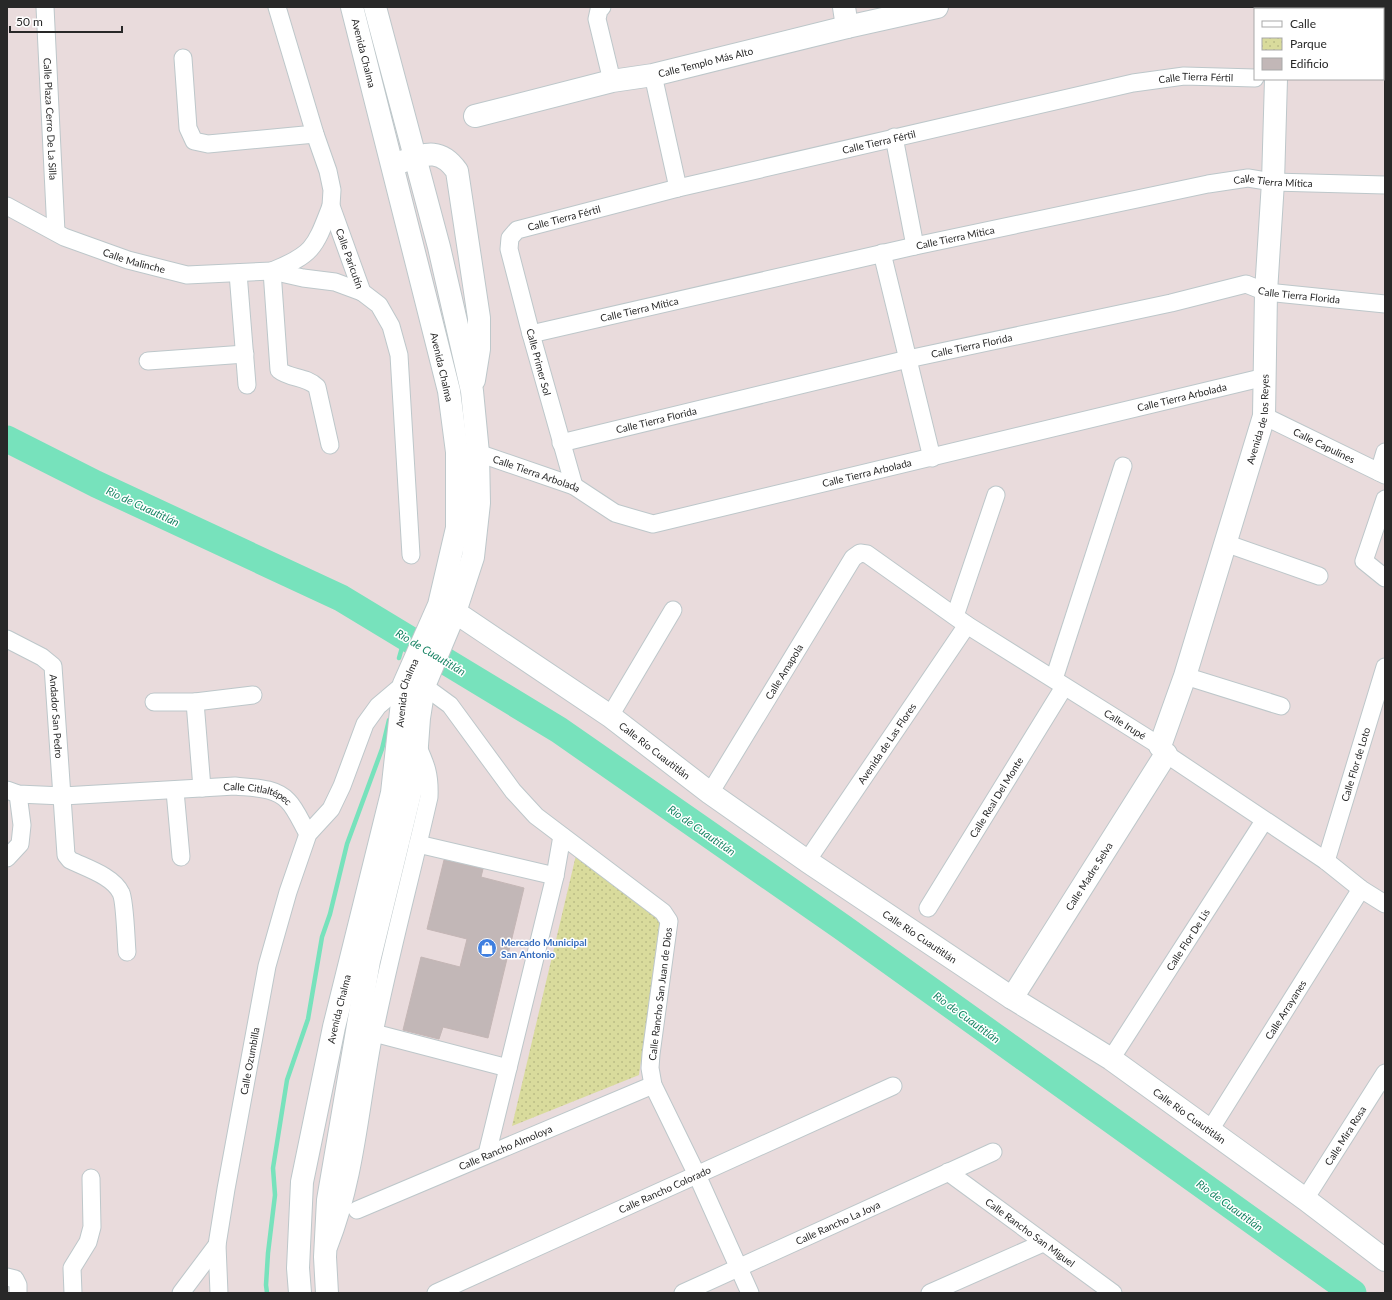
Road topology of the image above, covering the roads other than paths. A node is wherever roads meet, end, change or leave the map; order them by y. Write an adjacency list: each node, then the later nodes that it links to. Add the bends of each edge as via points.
1 (45, 7): 23 (street, Calle Plaza Cerro De La Silla)
2 (277, 7): 14 (street, Calle Paricutín)
3 (352, 7): 17 (main road, Avenida Chalma)
4 (376, 7): 16 (main road, Avenida Chalma)
5 (602, 7): 12 (street, via 598,10 597,19)
6 (937, 7): 7 (main road, Calle Templo Más Alto)
7 (846, 17): 9 (main road, Calle Templo Más Alto)
8 (183, 58): 14 (street, via 188,128 194,141 208,144)
9 (653, 75): 12 (main road, Calle Templo Más Alto); 20 (street)
10 (1254, 78): 15 (street, Calle Tierra Fértil, via 1184,76 1133,83)
11 (1274, 80): 18 (main road, Avenida de los Reyes)
12 (612, 81): 13 (main road, Calle Templo Más Alto)
13 (475, 116)
14 (315, 134): 22 (street, Calle Paricutín, via 328,171 332,190)
15 (894, 137): 20 (street, Calle Tierra Fértil); 25 (street)
16 (415, 157): 17 (main road); 38 (main road, Avenida Chalma, via 439,247); 38 (main road, via 434,154 449,160 457,171 479,318 479,349)
17 (392, 164): 59 (main road, Avenida Chalma, via 449,391 457,452 457,528)
18 (1273, 182): 19 (street, Calle Tierra Mítica); 25 (street, Calle Tierra Mítica, via 1248,178 1208,184); 30 (main road, Avenida de los Reyes)
19 (1385, 185)
20 (678, 188): 24 (street, Calle Tierra Fértil, via 517,230)
21 (7, 206): 23 (street, Calle Malinche)
22 (331, 206): 27 (street, Calle Malinche, via 318,240 308,252 293,263); 29 (street, Calle Paricutín)
23 (56, 232): 28 (street, Calle Malinche, via 64,238 128,260 187,275)
24 (510, 238): 32 (street, Calle Primer Sol, via 509,249)
25 (915, 246): 26 (street, Calle Tierra Mítica)
26 (882, 254): 32 (street, Calle Tierra Mítica); 34 (street)
27 (272, 272): 28 (street, Calle Malinche); 29 (street, Calle Malinche, via 335,282); 41 (street, via 279,370 284,374 311,381 317,387)
28 (238, 273): 33 (street)
29 (362, 292): 52 (street, Calle Paricutín, via 379,306 391,326 399,355)
30 (1266, 292): 31 (street, Calle Tierra Florida); 34 (street, Calle Tierra Florida, via 1246,284 1240,285 1171,303); 36 (main road, Avenida de los Reyes)
31 (1385, 304)
32 (531, 334): 40 (street, Calle Primer Sol)
33 (245, 354): 35 (street); 37 (street)
34 (908, 359): 40 (street, Calle Tierra Florida); 44 (street)
35 (148, 361)
36 (1265, 377): 39 (main road, Avenida de los Reyes); 44 (street, Calle Tierra Arbolada)
37 (248, 385)
38 (472, 391): 43 (main road, Avenida Chalma)
39 (1264, 416): 46 (street, Calle Capulines); 50 (main road, Avenida de los Reyes)
40 (561, 443): 47 (street, Calle Primer Sol)
41 (330, 445)
42 (1385, 452): 46 (street)
43 (478, 453): 47 (street, Calle Tierra Arbolada); 56 (main road, Avenida Chalma, via 478,503 473,557)
44 (932, 458): 47 (street, Calle Tierra Arbolada, via 653,524 615,513)
45 (1123, 466): 62 (street, Calle Real Del Monte)
46 (1382, 474)
47 (574, 486)
48 (996, 495): 57 (street, Avenida de Las Flores)
49 (1385, 499): 54 (street, via 1364,561)
50 (1225, 543): 53 (street); 61 (main road, Avenida de los Reyes)
51 (860, 553): 57 (street, Calle Irupé, via 867,554); 74 (street, Calle Amapola, via 853,558)
52 (411, 555)
53 (1319, 576)
54 (1385, 578)
55 (673, 610): 68 (street)
56 (455, 612): 59 (main road, Avenida Chalma); 68 (main road, Calle Río Cuautitlán)
57 (961, 620): 62 (street, Calle Irupé); 82 (street, Avenida de Las Flores)
58 (7, 639): 75 (street, Andador San Pedro, via 42,657 53,666)
59 (428, 653): 63 (main road, Avenida Chalma)
60 (1385, 667): 83 (street, Calle Flor de Loto)
61 (1185, 676): 67 (street); 70 (main road, Avenida de los Reyes)
62 (1059, 683): 70 (street, Calle Irupé); 87 (street, Calle Real Del Monte)
63 (408, 688): 69 (main road, Avenida Chalma); 77 (street, via 378,706 365,724 331,809); 78 (street, Calle Rancho San Juan de Dios, via 450,705 513,791 536,816); 114 (main road, Avenida Chalma, via 392,793 334,1027 302,1182 298,1268)
64 (253, 695): 66 (street)
65 (154, 702): 66 (street)
66 (195, 702): 71 (street)
67 (1281, 706)
68 (610, 716): 74 (main road, Calle Río Cuautitlán)
69 (417, 745): 79 (street, via 428,768 430,779 429,797); 106 (main road, Avenida Chalma, via 415,773 369,961 328,1200)
70 (1163, 750): 76 (street, Calle Irupé); 89 (main road, Calle Madre Selva)
71 (202, 788): 72 (street, Calle Citlaltépec); 77 (street, Calle Citlaltépec, via 235,786 274,792 288,801)
72 (175, 791): 75 (street, Calle Citlaltépec); 80 (street)
73 (12, 792): 75 (street, Calle Citlaltépec); 81 (street, via 22,825 20,844)
74 (710, 793): 82 (main road, Calle Río Cuautitlán)
75 (63, 796): 88 (street, via 66,855 70,860 114,884 122,894)
76 (1264, 821): 83 (street, Calle Irupé); 91 (street, Calle Flor De Lis)
77 (308, 834): 105 (street, Calle Ozumbilla, via 267,966)
78 (562, 836): 84 (street); 94 (street, Calle Rancho San Juan de Dios, via 662,912 669,921 651,1054)
79 (418, 844): 84 (street); 90 (street)
80 (181, 856)
81 (7, 858)
82 (807, 861): 89 (main road, Calle Río Cuautitlán)
83 (1326, 861): 85 (street, Calle Irupé)
84 (555, 876): 92 (street)
85 (1361, 889): 86 (street, Calle Irupé); 96 (street, Calle Arrayanes)
86 (1385, 904)
87 (928, 908)
88 (127, 952)
89 (1012, 998): 91 (main road, Calle Río Cuautitlán)
90 (374, 1033): 92 (street); 106 (street, via 346,1192 339,1221)
91 (1111, 1059): 96 (main road, Calle Río Cuautitlán)
92 (508, 1068): 98 (street)
93 (1385, 1073): 102 (street, Calle Mira Rosa)
94 (653, 1085): 98 (street, Calle Rancho Almoloya); 100 (street, Calle Rancho San Juan de Dios)
95 (893, 1086): 100 (street, Calle Rancho Colorado)
96 (1210, 1130): 102 (main road, Calle Río Cuautitlán)
97 (993, 1152): 99 (street, Calle Rancho La Joya)
98 (487, 1154): 103 (street, Calle Rancho Almoloya)
99 (948, 1172): 104 (street, Calle Rancho San Miguel); 108 (street, Calle Rancho La Joya)
100 (697, 1175): 108 (street, Calle Rancho San Juan de Dios); 116 (street, Calle Rancho Colorado)
101 (91, 1178): 111 (street, via 92,1227 88,1242 72,1268)
102 (1305, 1199): 107 (main road, Calle Río Cuautitlán)
103 (357, 1210)
104 (1043, 1242): 119 (street); 120 (street, Calle Rancho San Miguel)
105 (217, 1245): 112 (street); 113 (street, Calle Ozumbilla)
106 (325, 1257): 115 (main road, Avenida Chalma)
107 (1385, 1260)
108 (738, 1268): 117 (street, Calle Rancho La Joya); 118 (street, Calle Rancho San Juan de Dios)
109 (7, 1277): 110 (street, via 15,1279)
110 (18, 1293)
111 (73, 1293)
112 (181, 1293)
113 (219, 1293)
114 (300, 1293)
115 (327, 1293)
116 (436, 1293)
117 (683, 1293)
118 (750, 1293)
119 (930, 1293)
120 (1113, 1293)

